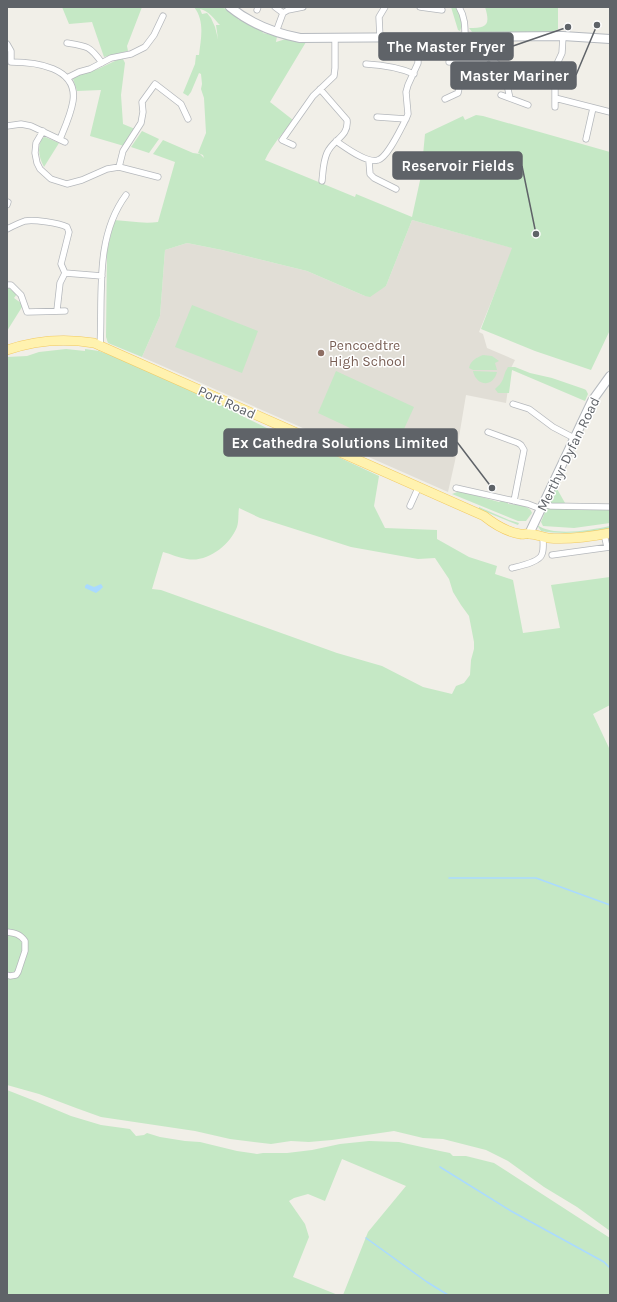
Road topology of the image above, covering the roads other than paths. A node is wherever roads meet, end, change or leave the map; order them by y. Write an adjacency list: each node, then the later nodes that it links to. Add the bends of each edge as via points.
1 (230, 7): 10 (street, via 255,24)
2 (275, 7): 8 (street)
3 (303, 7): 8 (street)
4 (385, 7): 15 (street, via 379,17)
5 (420, 7): 7 (street)
6 (459, 7): 12 (street, via 465,19)
7 (442, 10)
8 (283, 13): 10 (street)
9 (163, 16): 23 (street, via 145,47)
10 (276, 32): 14 (street, via 300,38)
11 (563, 36): 13 (street); 17 (street); 31 (street, via 562,53 555,68)
12 (465, 37): 13 (street); 16 (street)
13 (488, 37): 20 (street)
14 (335, 38): 15 (street); 28 (street, via 335,72 332,79)
15 (380, 38): 16 (street)
16 (418, 38): 26 (street, via 418,62)
17 (610, 39)
18 (67, 43): 23 (street, via 84,45 94,51)
19 (7, 44): 21 (street, via 11,51)
20 (489, 57): 24 (street, via 483,61); 30 (street, via 503,70)
21 (9, 62): 27 (street, via 39,64 56,70)
22 (449, 62): 24 (street)
23 (102, 63): 27 (street)
24 (459, 63): 32 (street, via 458,93)
25 (366, 64): 26 (street, via 389,66)
26 (414, 74): 39 (street, via 406,92)
27 (67, 78): 41 (street, via 73,92 73,101 63,140)
28 (320, 89): 43 (street, via 347,120 348,127 345,133); 44 (street, via 282,140)
29 (501, 95): 30 (street)
30 (510, 98): 33 (street)
31 (555, 98): 34 (street); 35 (street)
32 (445, 99)
33 (528, 105)
34 (555, 107)
35 (593, 108): 36 (street); 42 (street)
36 (610, 112)
37 (377, 117): 39 (street)
38 (188, 119): 46 (street, via 181,104 155,84 142,102 141,123 123,151)
39 (406, 119): 45 (street, via 385,156)
40 (7, 126): 41 (street, via 21,124)
41 (43, 131): 46 (street, via 36,143 35,154 40,169 51,179 67,184)
42 (586, 139)
43 (336, 141): 45 (street); 48 (street, via 327,153)
44 (293, 145)
45 (370, 161): 49 (street, via 370,174)
46 (119, 167): 47 (street)
47 (158, 177)
48 (322, 181)
49 (396, 189)
50 (126, 195): 53 (street, via 114,215 108,232)
51 (7, 229): 52 (street, via 31,220 67,227 69,232 61,264)
52 (65, 273): 53 (street); 55 (street, via 60,283)
53 (102, 276): 57 (street)
54 (9, 285): 55 (street, via 21,295 27,312)
55 (57, 310): 56 (street)
56 (65, 311)
57 (100, 347): 58 (main road, Port Road, via 35,344); 63 (main road, Port Road)
58 (7, 350)
59 (610, 376): 62 (street, Merthyr Dyfan Road, via 592,401)
60 (513, 404): 62 (street, via 529,409 553,427)
61 (488, 432): 65 (street, via 521,445 524,450)
62 (574, 438): 67 (street, Merthyr Dyfan Road)
63 (419, 486): 66 (street); 70 (main road, Port Road, via 484,516 523,529)
64 (456, 488): 65 (street)
65 (514, 501): 67 (street)
66 (410, 506)
67 (542, 506): 68 (street); 70 (street, Merthyr Dyfan Road)
68 (610, 507)
69 (607, 533): 71 (main road, Port Road, via 571,538); 72 (street)
70 (529, 534): 71 (main road, Port Road)
71 (543, 537): 74 (street, via 540,558)
72 (608, 547): 73 (street)
73 (552, 555)
74 (512, 568)
75 (7, 932): 76 (street, via 22,936 26,940 18,972 16,975)
76 (7, 975)

